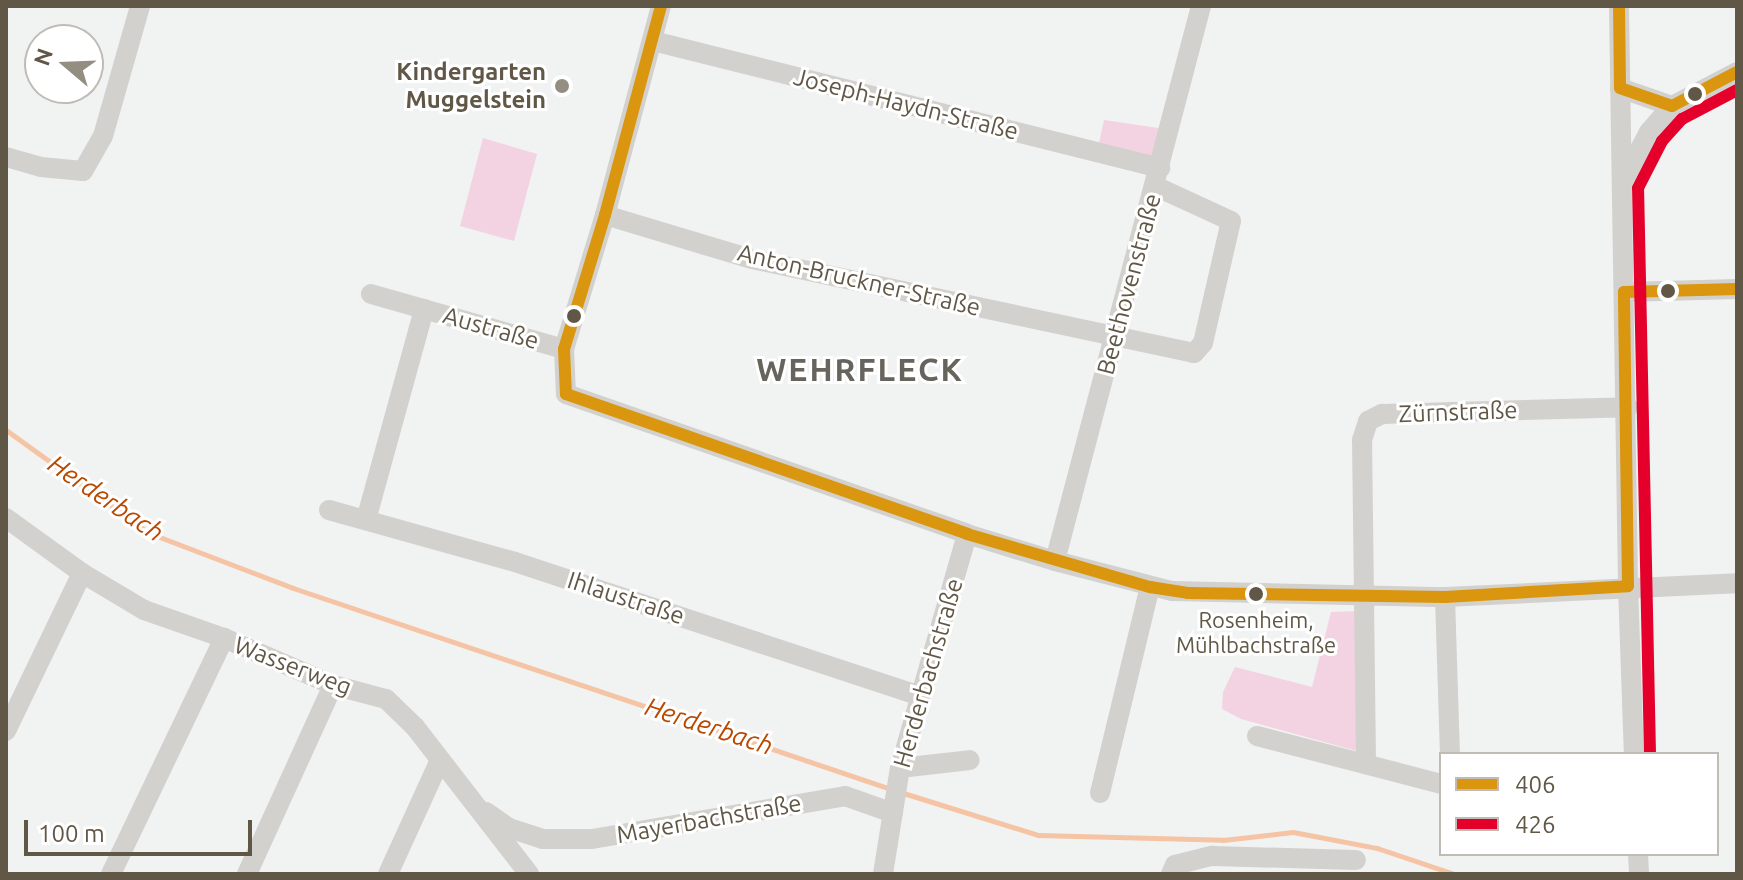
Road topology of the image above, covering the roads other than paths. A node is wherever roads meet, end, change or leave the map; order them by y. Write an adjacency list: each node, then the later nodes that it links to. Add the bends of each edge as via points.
1 (140, 6): 9 (street, via 103,136 83,171)
2 (661, 6): 5 (street)
3 (1201, 6): 10 (street, Beethovenstraße)
4 (1619, 6): 7 (street)
5 (653, 41): 10 (street, Joseph-Haydn-Straße); 12 (street)
6 (1737, 72): 8 (street)
7 (1620, 88): 8 (street); 11 (street)
8 (1672, 106): 11 (street, via 1649,132)
9 (6, 157)
10 (1157, 177): 17 (street, Beethovenstraße); 17 (street, Joseph-Haydn-Straße, via 1231,221 1203,343 1194,353)
11 (1622, 184): 14 (street)
12 (605, 215): 17 (street, Anton-Bruckner-Straße, via 752,259); 18 (street)
13 (1737, 289): 14 (street)
14 (1624, 292): 19 (street)
15 (371, 294): 16 (street, Austraße)
16 (424, 309): 18 (street, Austraße); 22 (street)
17 (1114, 336): 24 (street, Beethovenstraße)
18 (564, 349): 23 (street, Austraße, via 566,394)
19 (1628, 407): 27 (street); 29 (street, Zürnstraße, via 1382,414 1368,421 1362,440)
20 (329, 510): 22 (street, Ihlaustraße)
21 (6, 518): 25 (street, Wasserweg)
22 (366, 520): 33 (street, Ihlaustraße, via 515,562)
23 (967, 534): 24 (street, Austraße); 33 (street, Herderbachstraße)
24 (1055, 561): 28 (street, Austraße)
25 (82, 573): 31 (street, Wasserweg, via 144,610); 34 (street)
26 (1737, 583): 27 (street, Austraße)
27 (1628, 586): 30 (street, Austraße); 37 (street)
28 (1150, 587): 29 (street, Austraße, via 1188,593); 43 (street)
29 (1365, 595): 30 (street, Austraße); 40 (street)
30 (1445, 597): 36 (street)
31 (224, 638): 32 (street, Wasserweg); 47 (street)
32 (333, 685): 38 (street, Wasserweg, via 386,699); 48 (street)
33 (920, 696): 41 (street, Herderbachstraße)
34 (6, 731)
35 (1257, 736): 40 (street)
36 (1450, 752)
37 (1634, 752)
38 (440, 760): 44 (street, Wasserweg); 49 (street)
39 (970, 760): 41 (street)
40 (1366, 763): 42 (street)
41 (900, 769): 45 (street, Herderbachstraße)
42 (1439, 783)
43 (1100, 793)
44 (470, 801): 45 (street, Mayerbachstraße, via 509,828 542,839 592,839 845,796); 50 (street, Wasserweg)
45 (893, 812): 51 (street)
46 (1356, 860): 52 (street, via 1212,856 1175,865)
47 (111, 874)
48 (247, 874)
49 (388, 874)
50 (529, 874)
51 (883, 874)
52 (1171, 874)

